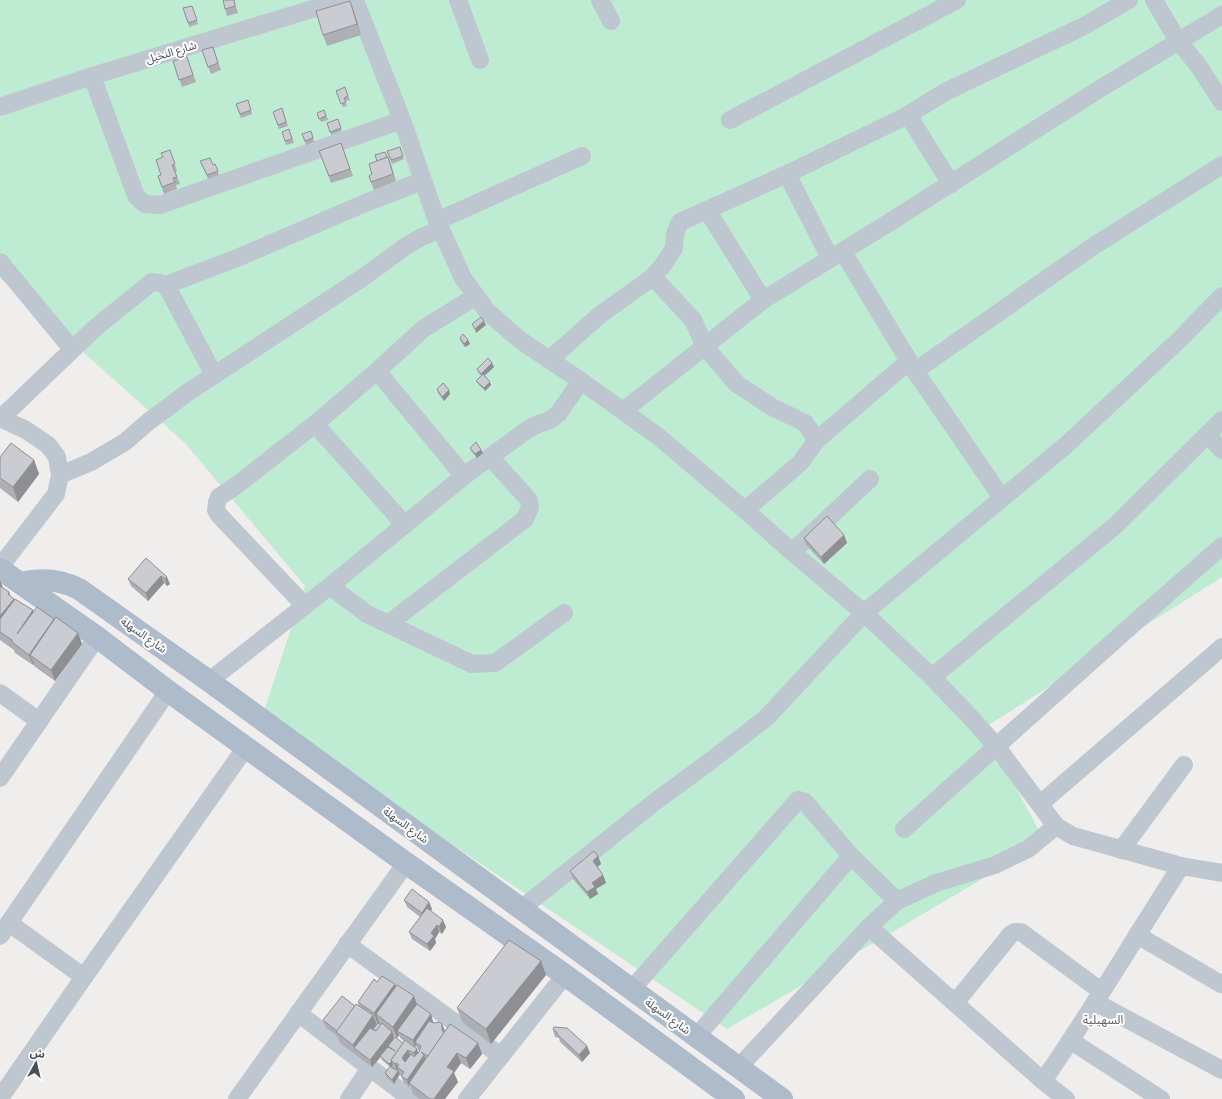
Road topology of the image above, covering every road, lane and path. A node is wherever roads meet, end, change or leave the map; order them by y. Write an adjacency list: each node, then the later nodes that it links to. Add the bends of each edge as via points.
1 (342, 0): 12 (street, شارع النخيل)
2 (355, 0): 16 (street)
3 (458, 0): 11 (street)
4 (600, 0): 9 (street)
5 (957, 0): 17 (street)
6 (1129, 0): 15 (street, via 1082,27 945,92)
7 (1154, 0): 10 (street)
8 (1222, 15): 10 (street)
9 (611, 21)
10 (1178, 41): 13 (street, via 1198,65); 22 (street)
11 (480, 60)
12 (92, 76): 14 (street, شارع النخيل); 16 (street, via 136,196 146,204 160,205)
13 (1222, 102)
14 (0, 107)
15 (908, 115): 20 (street); 22 (street)
16 (402, 120): 21 (street)
17 (730, 120)
18 (582, 156): 24 (street)
19 (1222, 165): 35 (street)
20 (787, 174): 23 (street); 25 (street)
21 (422, 181): 24 (street); 28 (street)
22 (951, 184): 25 (street)
23 (707, 210): 27 (street, via 680,222 675,234 674,248); 31 (street)
24 (439, 225): 29 (street, via 463,278); 37 (street)
25 (837, 255): 31 (street); 35 (street)
26 (0, 262): 33 (street)
27 (653, 277): 32 (street, via 693,320); 34 (street, via 601,314)
28 (166, 285): 33 (street, via 152,282); 37 (street)
29 (476, 296): 34 (street, via 487,311 520,340); 36 (street, via 423,328)
30 (1222, 296): 50 (street, via 1118,398)
31 (763, 300): 32 (street)
32 (705, 346): 39 (street); 44 (street, via 737,384 772,407 805,423)
33 (72, 349): 40 (street)
34 (550, 360): 38 (street)
35 (912, 366): 44 (street); 50 (street)
36 (377, 371): 42 (street); 48 (street)
37 (214, 375): 47 (street, via 148,422 125,442 92,462)
38 (581, 381): 39 (street); 46 (street, via 558,414 527,430)
39 (623, 411): 51 (street, via 659,437)
40 (0, 418): 47 (street, via 26,430 48,446 57,457)
41 (1222, 420): 43 (street)
42 (314, 424): 52 (street); 58 (street, via 219,497 216,510)
43 (1207, 435): 45 (street); 64 (street, via 1116,525)
44 (817, 440): 51 (street, via 800,462)
45 (1222, 450)
46 (490, 457): 48 (street); 61 (street, via 530,500 525,519)
47 (60, 475): 55 (street, via 56,494)
48 (464, 476): 52 (street)
49 (870, 479): 54 (street)
50 (1002, 498): 60 (street)
51 (745, 510): 54 (street)
52 (405, 525): 57 (street)
53 (1222, 546): 69 (street)
54 (792, 552): 60 (street)
55 (0, 568): 56 (main road)
56 (20, 583): 62 (main road); 65 (main road, شارع السهلة, via 50,580 80,589)
57 (330, 586): 58 (street); 61 (street, via 367,614)
58 (305, 606): 65 (street)
59 (564, 613): 61 (street, via 495,663 489,664 472,664)
60 (864, 613): 64 (street); 82 (street, via 766,718 652,804)
61 (388, 624)
62 (97, 637): 66 (main road); 68 (street)
63 (1222, 647): 73 (street)
64 (932, 677): 69 (street)
65 (209, 681): 82 (main road, شارع السهلة)
66 (168, 691): 70 (main road); 84 (street)
67 (0, 693): 68 (street)
68 (39, 721): 72 (street)
69 (996, 746): 73 (street); 75 (street)
70 (246, 747): 78 (main road); 88 (street)
71 (1184, 765): 76 (street)
72 (0, 778)
73 (1040, 804): 74 (street)
74 (1056, 826): 76 (street, via 1074,836); 81 (street, via 1028,850 995,865 936,882)
75 (904, 829)
76 (1121, 850): 79 (street)
77 (851, 856): 81 (street); 90 (street, via 805,802 798,800); 94 (street)
78 (406, 863): 86 (street); 87 (main road)
79 (1181, 866): 80 (street); 85 (street)
80 (1219, 868)
81 (897, 901): 83 (street)
82 (521, 909): 90 (main road, شارع السهلة)
83 (869, 927): 92 (street); 97 (street)
84 (4, 929): 88 (street)
85 (1137, 935): 89 (street); 91 (street)
86 (347, 944): 93 (street); 96 (street)
87 (565, 975): 96 (street); 106 (main road)
88 (84, 977): 101 (street)
89 (1221, 984)
90 (632, 989): 94 (main road, شارع السهلة)
91 (1098, 996): 92 (street, via 1021,932 1015,932); 95 (street); 99 (street)
92 (955, 1003): 100 (street)
93 (298, 1014): 98 (street); 102 (street)
94 (697, 1036): 97 (main road, شارع السهلة)
95 (1070, 1041): 100 (street); 109 (street)
96 (501, 1056): 105 (street)
97 (739, 1067): 107 (main road, شارع السهلة)
98 (370, 1068): 103 (street); 104 (street)
99 (1222, 1070)
100 (1043, 1081): 108 (street)
101 (0, 1098)
102 (237, 1099)
103 (349, 1099)
104 (411, 1099)
105 (467, 1099)
106 (734, 1099)
107 (782, 1099)
108 (1066, 1099)
109 (1161, 1099)

